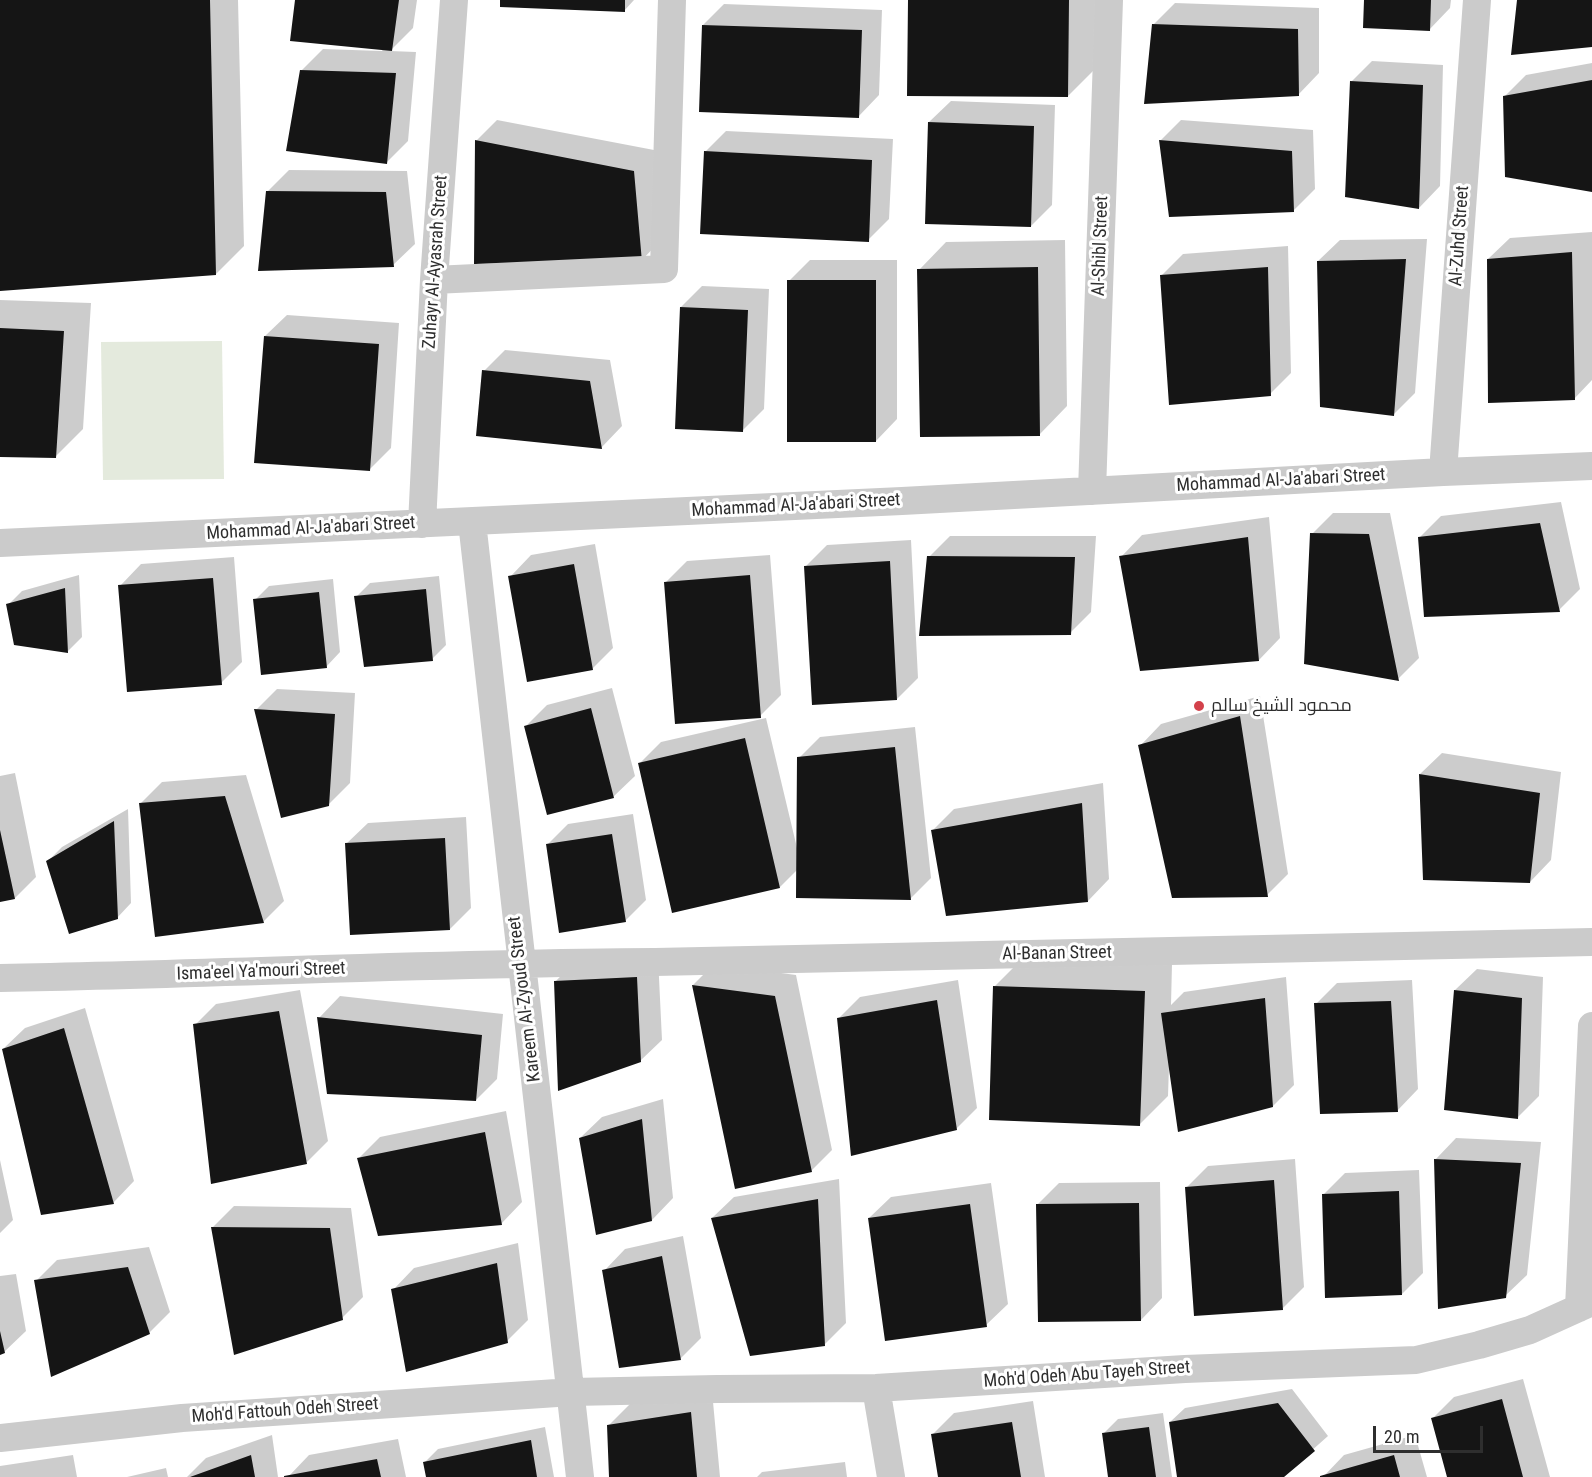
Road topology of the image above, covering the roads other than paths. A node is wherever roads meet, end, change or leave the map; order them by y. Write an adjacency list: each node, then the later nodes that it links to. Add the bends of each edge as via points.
1 (454, 0): 5 (street, Zuhayr Al-Ayasrah Street)
2 (672, 0): 5 (street, via 664,269)
3 (1109, 0): 8 (street, Al-Shibl Street)
4 (1477, 0): 7 (street, Al-Zuhd Street)
5 (434, 280): 10 (street, Zuhayr Al-Ayasrah Street)
6 (1592, 466): 7 (street, Mohammad Al-Ja'abari Street)
7 (1443, 472): 8 (street, Mohammad Al-Ja'abari Street)
8 (1092, 491): 9 (street, Mohammad Al-Ja'abari Street)
9 (472, 522): 10 (street, Mohammad Al-Ja'abari Street); 13 (street, Kareem Al-Zyoud Street)
10 (422, 524): 11 (street, Mohammad Al-Ja'abari Street)
11 (0, 543)
12 (1592, 942): 13 (street, Al-Banan Street)
13 (521, 963): 14 (street, Isma'eel Ya'mouri Street); 18 (street, Kareem Al-Zyoud Street)
14 (0, 978)
15 (1592, 1026): 16 (street)
16 (1586, 1305): 17 (street, Moh'd Odeh Abu Tayeh Street, via 1530,1330 1416,1360)
17 (876, 1388): 18 (street, Moh'd Odeh Abu Tayeh Street); 21 (street)
18 (572, 1392): 19 (street, Moh'd Fattouh Odeh Street, via 182,1418); 20 (street, Kareem Al-Zyoud Street)
19 (0, 1438)
20 (580, 1477)
21 (891, 1477)

